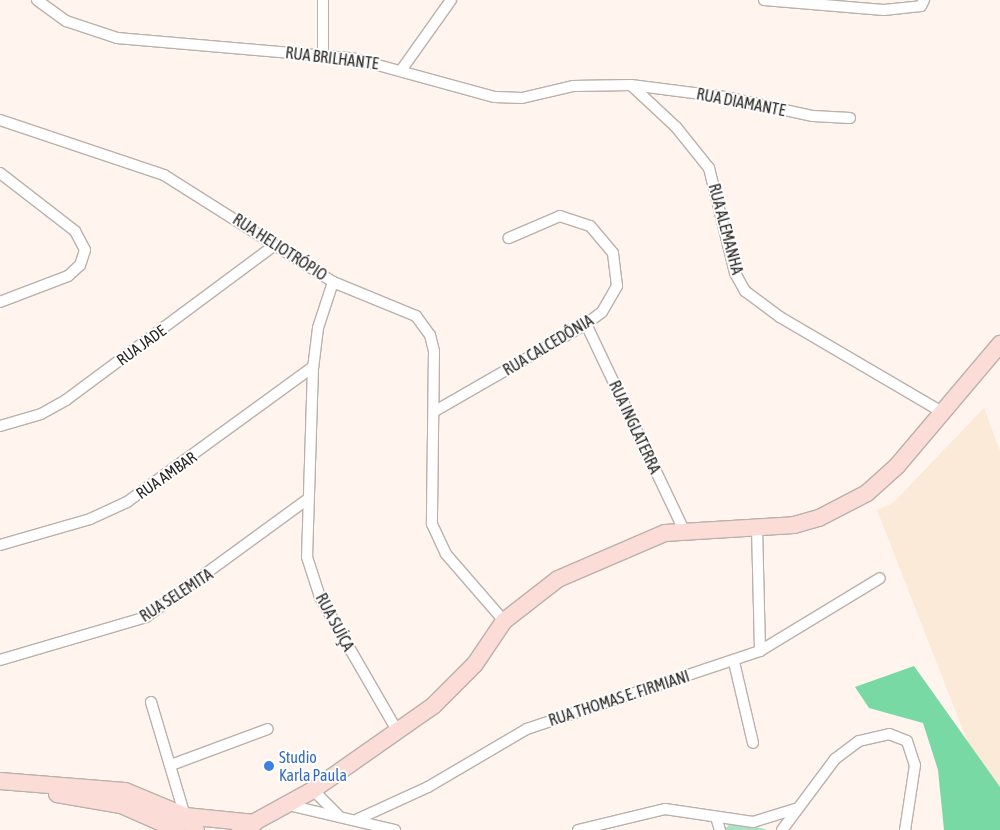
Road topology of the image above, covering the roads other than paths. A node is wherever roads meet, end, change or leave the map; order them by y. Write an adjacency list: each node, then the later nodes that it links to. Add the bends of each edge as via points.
1 (37, 0): 6 (street, RUA BRILHANTE, via 66,21 117,38)
2 (322, 0): 6 (street)
3 (451, 0): 7 (street)
4 (764, 0): 5 (street, via 884,10)
5 (923, 3)
6 (323, 54): 7 (street, RUA BRILHANTE)
7 (402, 68): 8 (street, RUA BRILHANTE, via 508,99 573,86)
8 (631, 85): 9 (street, RUA DIAMANTE, via 725,97 813,116); 20 (street, RUA ALEMANHA, via 676,127 709,168 735,273 745,291 780,317)
9 (850, 118)
10 (0, 120): 13 (street, RUA HELIOTRÓPIO, via 164,175)
11 (0, 173): 15 (street, via 75,231 85,250 80,265 68,276)
12 (508, 238): 16 (street, RUA CALCEDÔNIA, via 560,216 590,226 605,240 619,271 617,286 602,312)
13 (273, 246): 14 (street, RUA HELIOTRÓPIO); 21 (street, RUA JADE, via 66,400 40,414)
14 (333, 282): 18 (street, RUA SUÍÇA, via 318,328); 19 (street, RUA HELIOTRÓPIO, via 403,307 423,323 434,351)
15 (0, 302)
16 (586, 324): 19 (street, RUA CALCEDÔNIA); 24 (street, RUA INGLATERRA)
17 (1000, 344): 20 (main road)
18 (313, 368): 22 (street, RUA SUÍÇA); 25 (street, RUA AMBAR, via 127,502 90,519)
19 (435, 411): 27 (street, RUA HELIOTRÓPIO, via 428,500 432,524 446,554)
20 (942, 412): 23 (main road, via 897,466 867,493 819,518)
21 (0, 426)
22 (305, 501): 29 (street, RUA SELEMITA, via 146,617); 33 (street, RUA SUÍÇA, via 307,557 320,597)
23 (757, 527): 24 (main road); 28 (street)
24 (684, 530): 27 (main road, via 632,544 558,579)
25 (0, 545)
26 (880, 578): 28 (street, RUA THOMAS E. FIRMIANI)
27 (504, 621): 33 (main road, via 455,687)
28 (760, 652): 30 (street, RUA THOMAS E. FIRMIANI)
29 (0, 660)
30 (734, 662): 34 (street); 43 (street, RUA THOMAS E. FIRMIANI, via 527,729 428,787)
31 (151, 702): 35 (street)
32 (268, 729): 35 (street)
33 (398, 732): 38 (main road)
34 (753, 743)
35 (171, 765): 44 (street)
36 (0, 781): 44 (main road, via 104,787 139,796)
37 (0, 790): 44 (main road, via 100,799)
38 (313, 790): 39 (main road); 41 (street)
39 (288, 805): 41 (street); 45 (main road)
40 (798, 807): 42 (street, via 768,821); 51 (street); 52 (street, via 846,749 859,741 889,734 907,741 915,765)
41 (338, 815): 43 (street)
42 (716, 817): 49 (street, via 665,809); 50 (street)
43 (358, 819): 48 (street)
44 (182, 823): 45 (main road); 46 (main road)
45 (256, 823): 47 (main road)
46 (196, 830)
47 (240, 830)
48 (395, 830)
49 (578, 830)
50 (720, 830)
51 (782, 830)
52 (905, 830)

